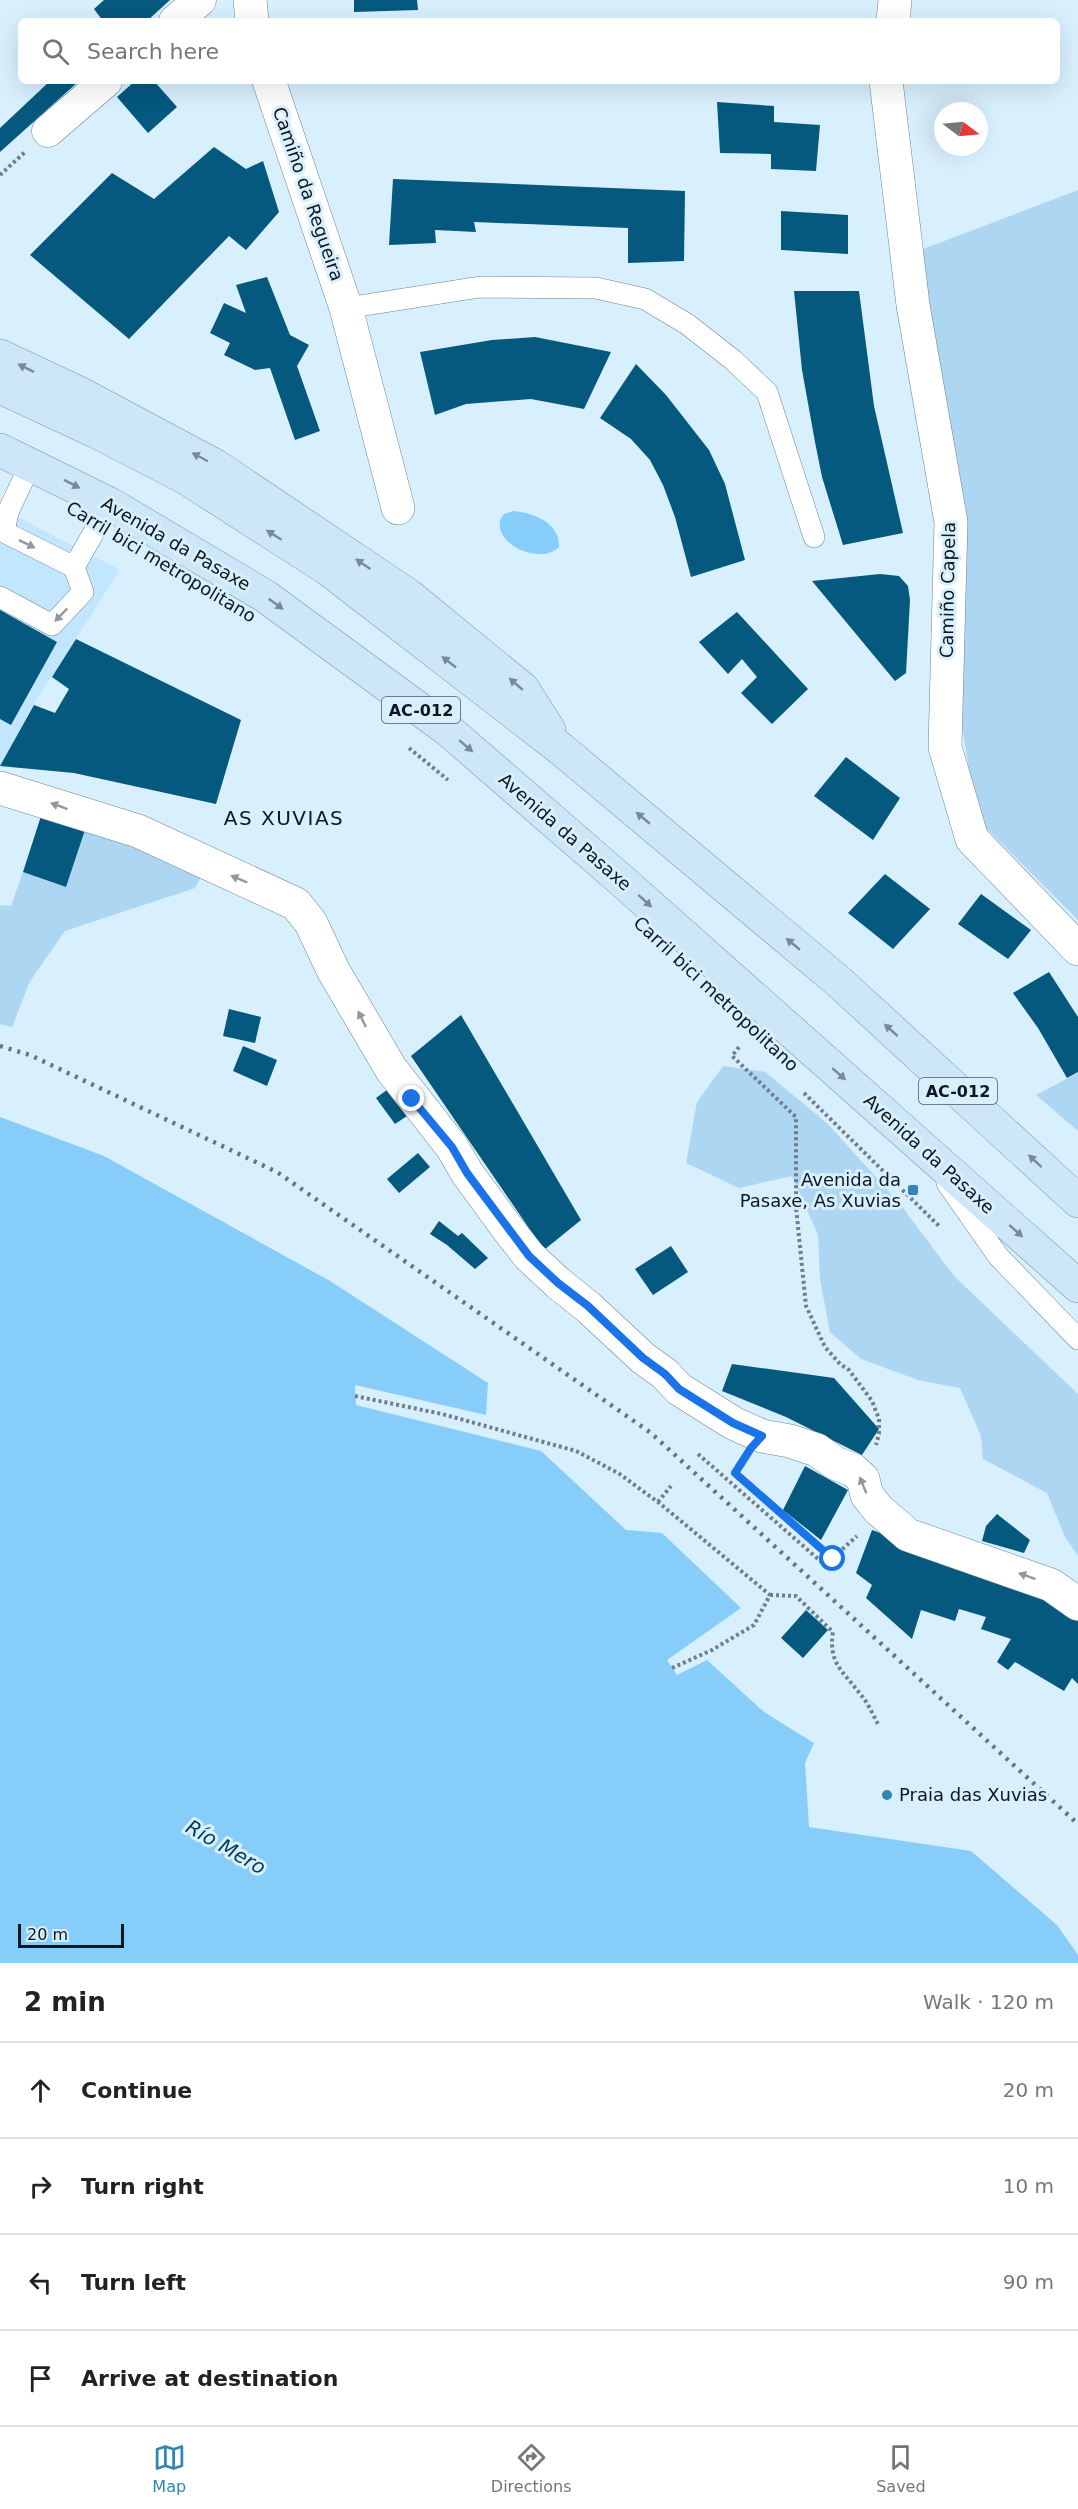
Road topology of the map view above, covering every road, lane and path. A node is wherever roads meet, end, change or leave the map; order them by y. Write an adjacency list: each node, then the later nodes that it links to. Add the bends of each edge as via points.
1 (200, 0): 4 (street)
2 (250, 0): 5 (street)
3 (895, 0): 6 (street)
4 (179, 18)
5 (252, 18)
6 (893, 18)
7 (103, 84): 10 (street)
8 (270, 84): 11 (street, Camiño da Regueira)
9 (886, 84): 26 (street, Camiño Capela, via 913,306 951,522 945,747 972,839)
10 (48, 131)
11 (346, 308): 17 (street, Camiño da Regueira); 19 (lane, via 480,287 596,288 645,299 687,324 767,392)
12 (0, 356): 23 (main road, one-way to 12, via 523,689 408,595 216,466)
13 (0, 387): 23 (main road, AC-012, one-way to 13, via 328,569 186,478)
14 (0, 450): 15 (main road, Avenida da Pasaxe / AC-012)
15 (31, 463): 16 (main road, Avenida da Pasaxe / AC-012, one-way to 16); 18 (lane, via 8,512)
16 (110, 504): 20 (lane); 29 (main road, Avenida da Pasaxe / AC-012, one-way to 29, via 265,596 448,730)
17 (398, 508)
18 (2, 535): 20 (lane, one-way to 20)
19 (814, 537)
20 (74, 567): 21 (lane, one-way to 21, via 83,592 52,625)
21 (0, 597)
22 (407, 746): 24 (path)
23 (561, 749): 30 (main road, AC-012, one-way to 23, via 838,981)
24 (452, 783)
25 (0, 788): 36 (street, one-way to 25, via 679,1389 529,1256 392,1070 333,970 311,923 296,904 138,831)
26 (1078, 949)
27 (739, 1047): 35 (path, via 732,1056 796,1117 796,1207 806,1306 825,1347 855,1377)
28 (799, 1088): 31 (path, Carril bici metropolitano)
29 (923, 1148): 32 (main road, Avenida da Pasaxe / AC-012, one-way to 32); 33 (lane, via 998,1256)
30 (1078, 1201)
31 (948, 1235)
32 (1078, 1286)
33 (1078, 1339)
34 (355, 1396): 39 (path, via 442,1414 576,1451 618,1473)
35 (879, 1419)
36 (762, 1436): 40 (street, one-way to 36, via 867,1496 863,1479 852,1470 817,1450 790,1440); 41 (path, via 735,1473)
37 (698, 1454): 41 (path, via 825,1565)
38 (671, 1486): 39 (path)
39 (658, 1502): 42 (path)
40 (878, 1509): 41 (path); 43 (street, one-way to 40, via 1052,1585 908,1535)
41 (833, 1559)
42 (770, 1595): 44 (path, via 754,1625); 45 (path, via 796,1596 832,1632 834,1661 862,1695)
43 (1078, 1604)
44 (672, 1668)
45 (878, 1724)

